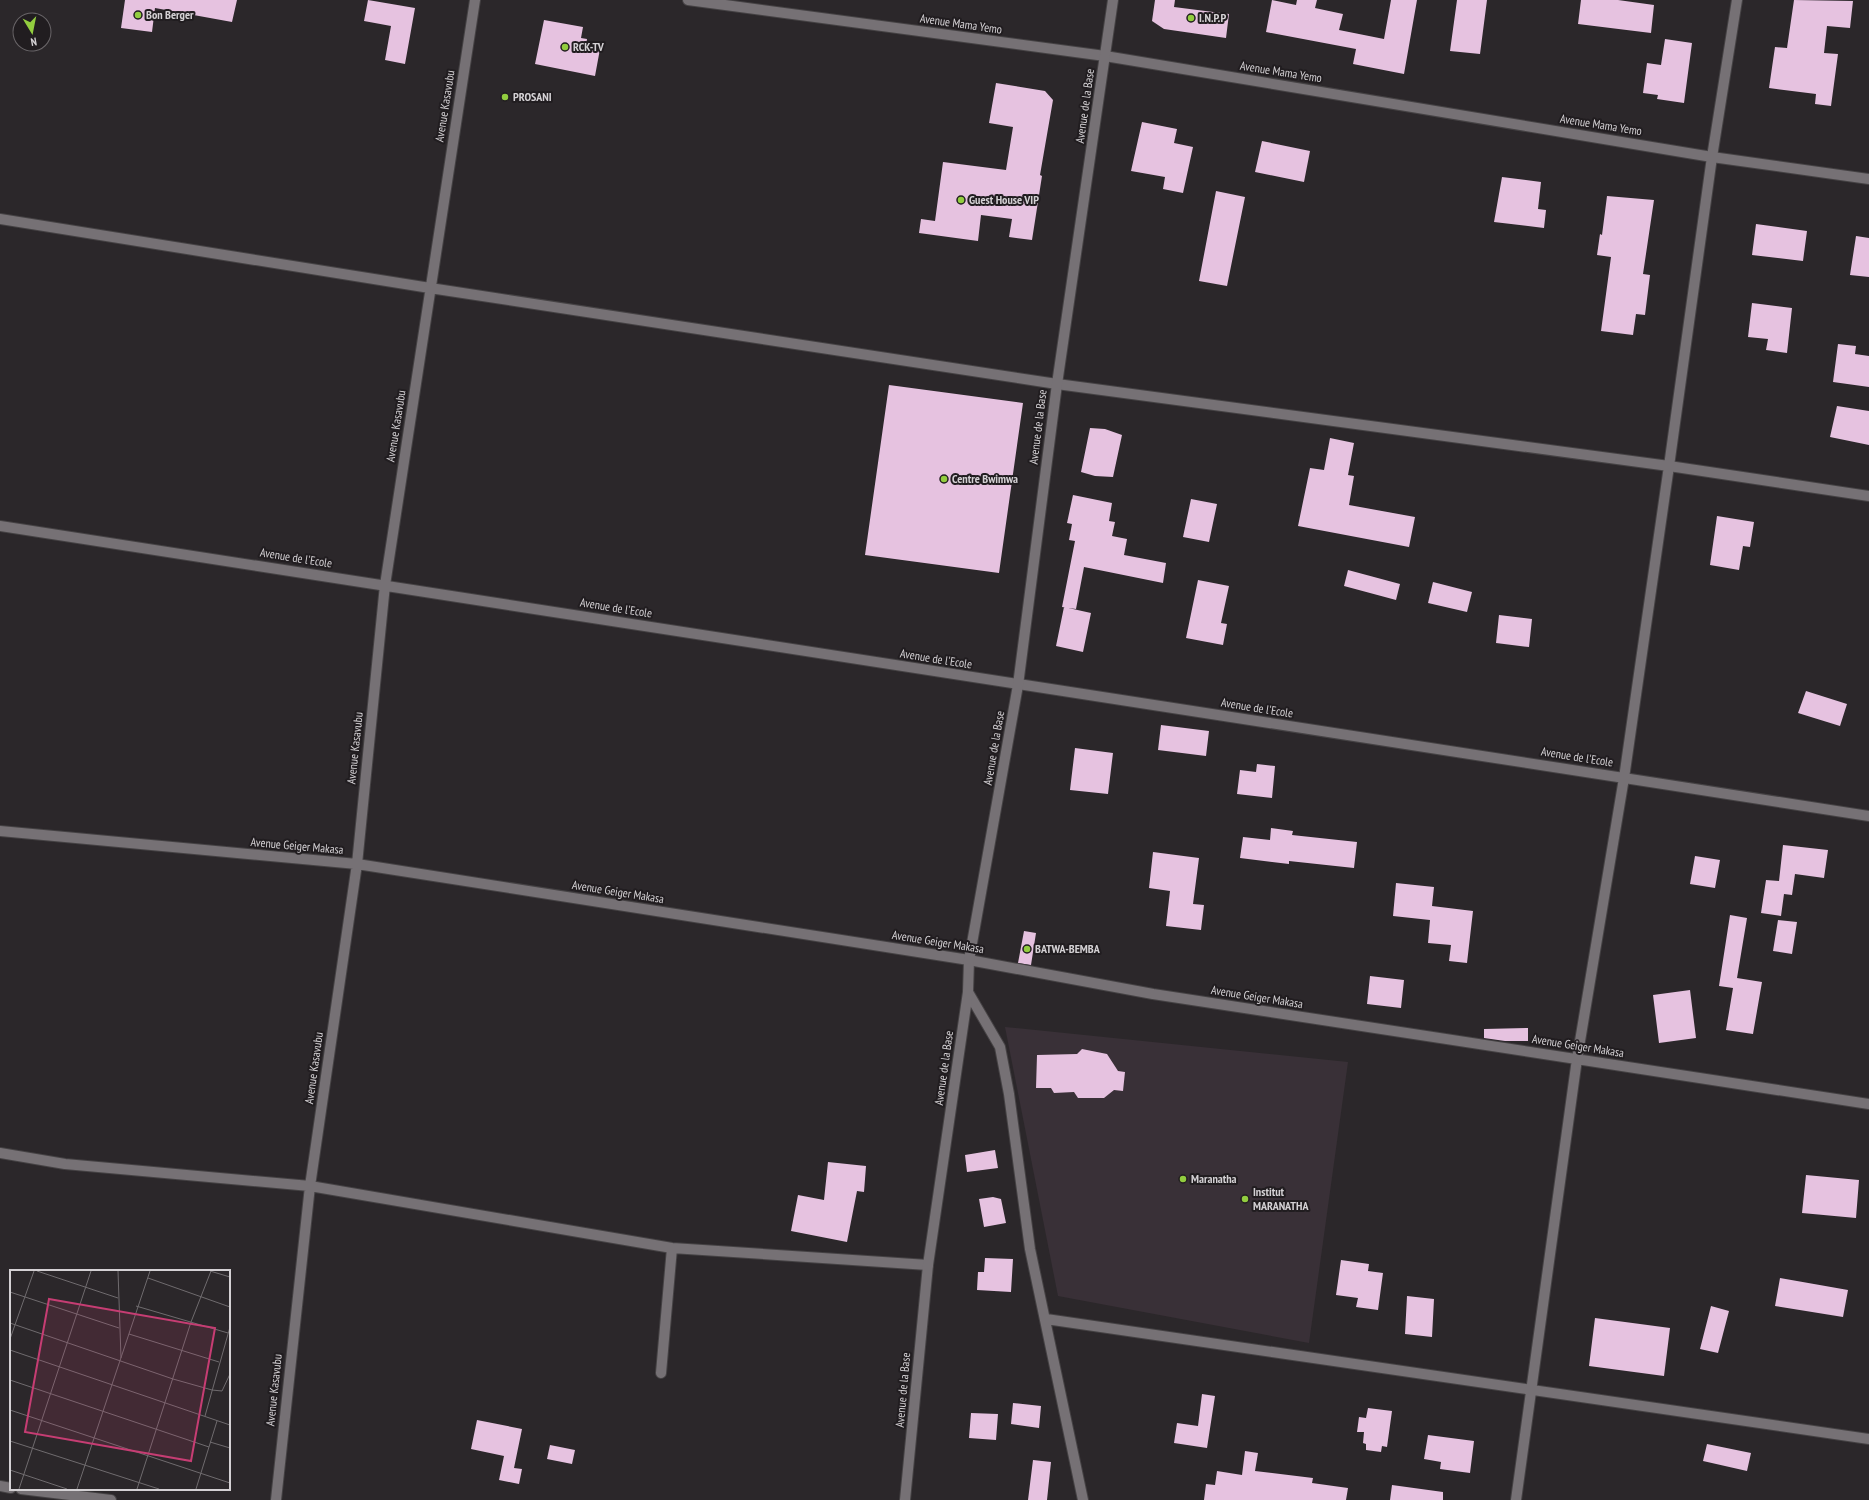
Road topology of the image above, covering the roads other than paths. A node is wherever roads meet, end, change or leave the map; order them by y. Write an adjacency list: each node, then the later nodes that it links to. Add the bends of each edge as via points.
1 (474, 0): 9 (street, Avenue Kasavubu)
2 (688, 0): 5 (street, Avenue Mama Yemo)
3 (1113, 0): 5 (street, Avenue de la Base)
4 (1737, 0): 6 (street)
5 (1105, 56): 6 (street, Avenue Mama Yemo); 10 (street, Avenue de la Base)
6 (1712, 157): 7 (street, Avenue Mama Yemo); 11 (street)
7 (1869, 179)
8 (0, 219): 9 (street)
9 (430, 288): 10 (street); 14 (street, Avenue Kasavubu)
10 (1057, 384): 11 (street); 15 (street, Avenue de la Base)
11 (1669, 466): 12 (street); 16 (street)
12 (1869, 496)
13 (0, 526): 14 (street, Avenue de l'Ecole)
14 (385, 585): 15 (street, Avenue de l'Ecole); 19 (street, Avenue Kasavubu)
15 (1018, 685): 16 (street, Avenue de l'Ecole); 20 (street, Avenue de la Base)
16 (1624, 778): 17 (street, Avenue de l'Ecole); 22 (street)
17 (1869, 816)
18 (0, 831): 19 (street, Avenue Geiger Makasa)
19 (357, 864): 20 (street, Avenue Geiger Makasa); 25 (street, Avenue Kasavubu)
20 (969, 960): 21 (street, Avenue de la Base); 22 (street, Avenue Geiger Makasa, via 1153,994)
21 (968, 992): 27 (street, Avenue de la Base); 28 (street, via 1000,1047 1030,1249)
22 (1578, 1059): 23 (street, Avenue Geiger Makasa); 30 (street)
23 (1869, 1104)
24 (0, 1153): 25 (street, via 65,1164)
25 (310, 1186): 26 (street); 36 (street, Avenue Kasavubu)
26 (672, 1248): 27 (street); 29 (street)
27 (928, 1265): 37 (street, Avenue de la Base)
28 (1046, 1320): 30 (street); 38 (street)
29 (662, 1373)
30 (1531, 1390): 31 (street); 39 (street)
31 (1869, 1439)
32 (0, 1486): 33 (street)
33 (10, 1488)
34 (29, 1490): 35 (street)
35 (111, 1500)
36 (276, 1500)
37 (906, 1500)
38 (1083, 1500)
39 (1516, 1500)

